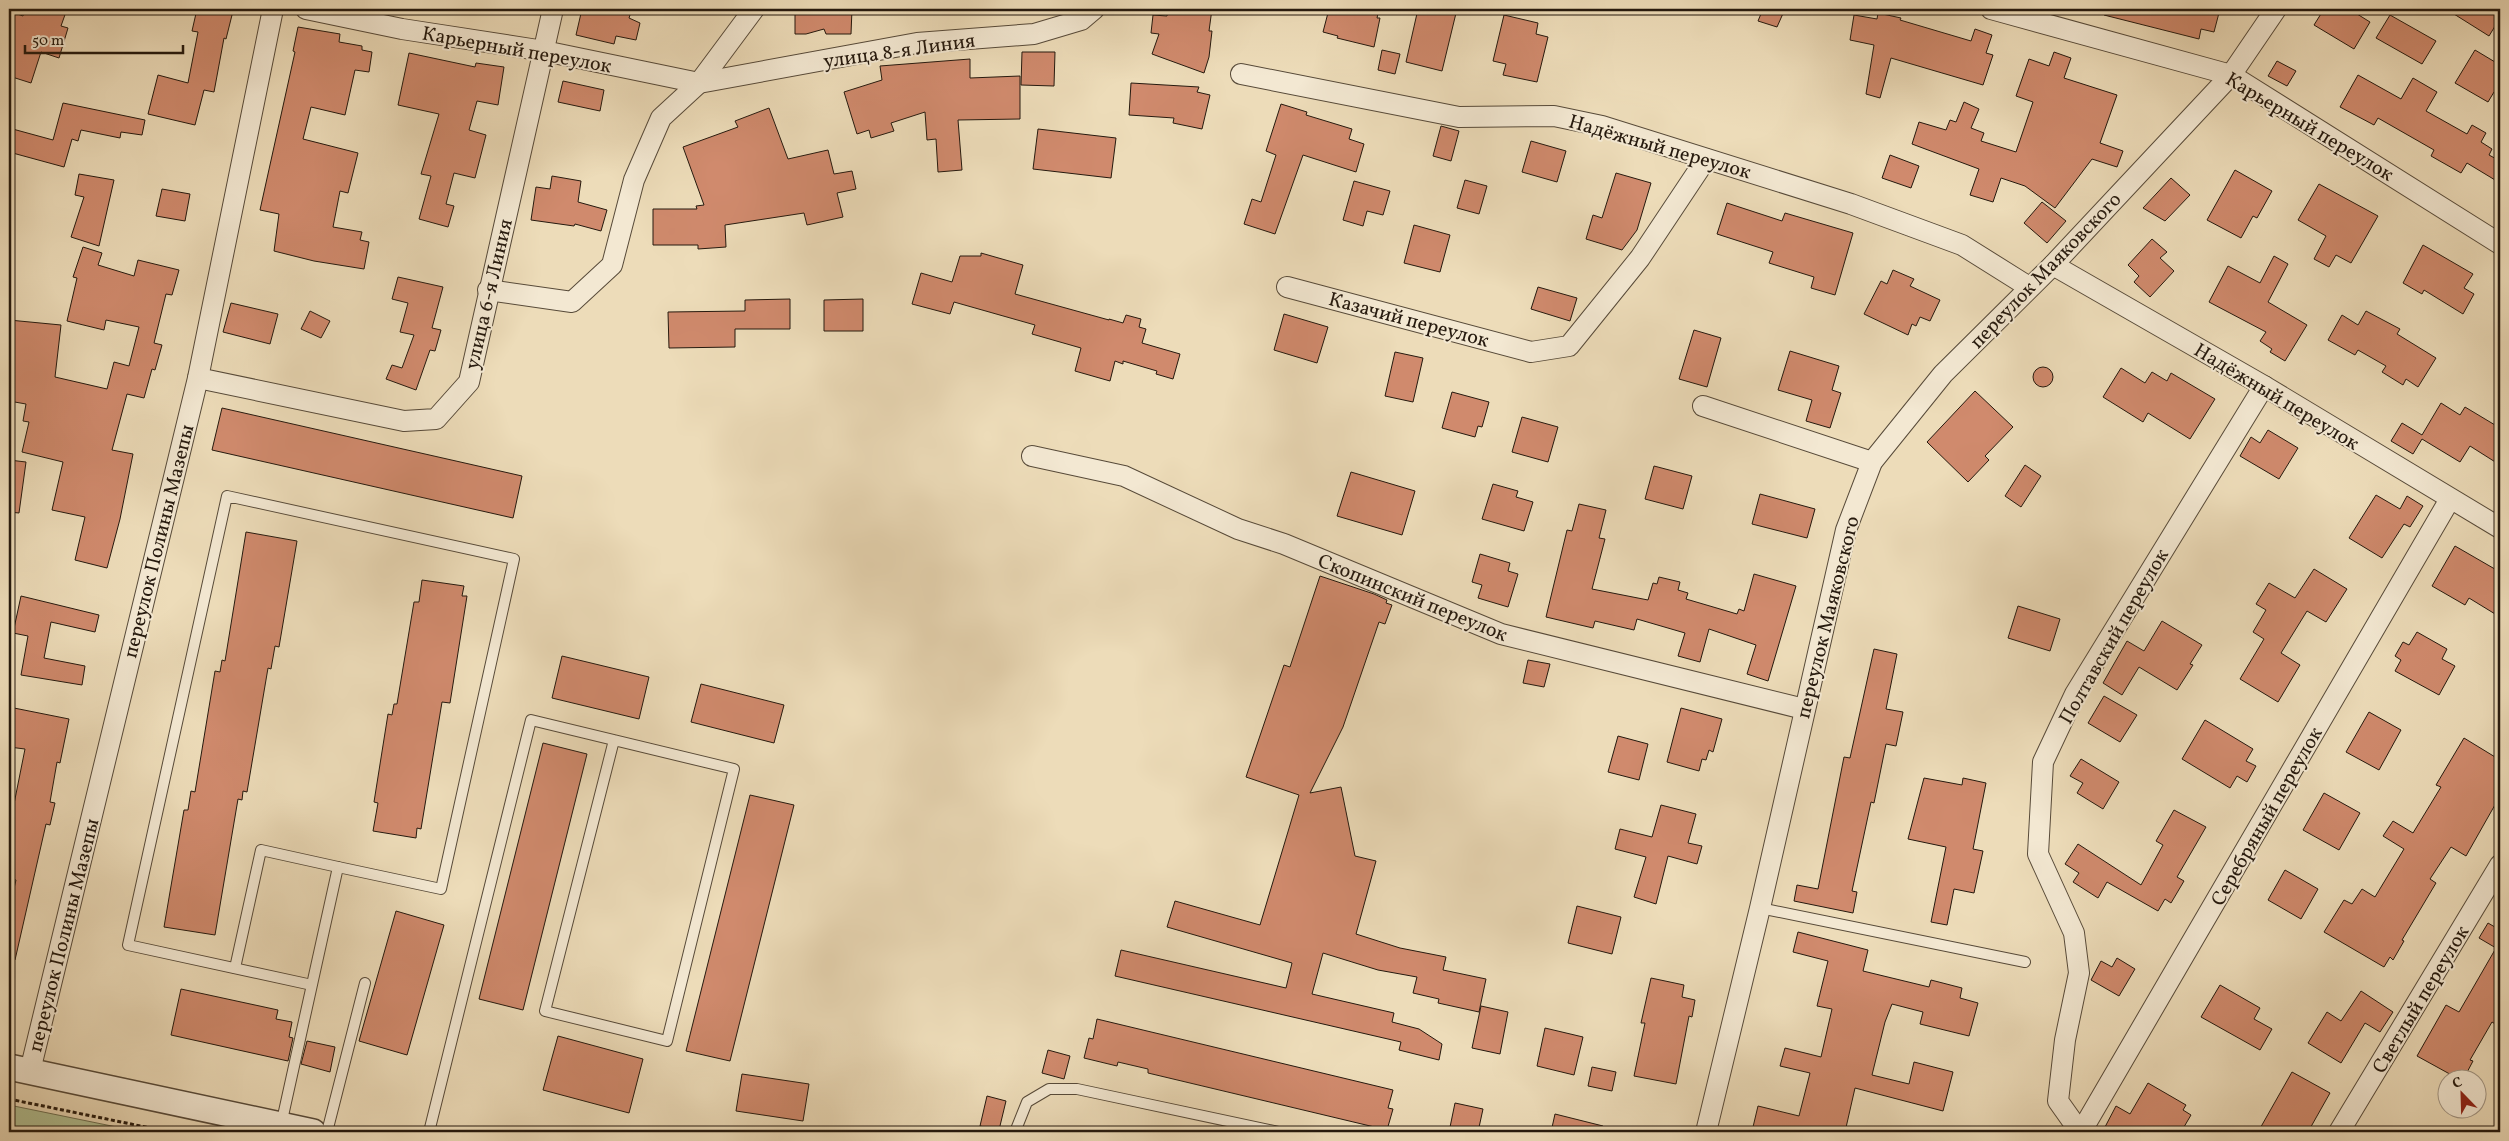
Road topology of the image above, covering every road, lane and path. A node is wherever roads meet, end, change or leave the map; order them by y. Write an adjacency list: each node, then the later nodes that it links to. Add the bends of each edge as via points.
1 (273, 9): 18 (street, переулок Полины Мазепы)
2 (306, 9): 8 (street, Карьерный переулок, via 402,30)
3 (553, 9): 8 (street, улица 6-я Линия)
4 (754, 9): 11 (street)
5 (1094, 9): 11 (street, улица 8-я Линия, via 1081,20 1034,34 917,43)
6 (1991, 9): 10 (street, Карьерный переулок)
7 (2276, 9): 10 (street, переулок Маяковского)
8 (544, 51): 11 (street, Карьерный переулок); 17 (street, улица 6-я Линия)
9 (1241, 74): 12 (street, Надёжный переулок, via 1459,117 1554,116 1602,126)
10 (2231, 75): 13 (street, Карьерный переулок); 14 (street, переулок Маяковского)
11 (699, 83): 17 (street, via 662,118 634,180 612,265 572,302)
12 (1706, 158): 15 (street, Казачий переулок, via 1640,258 1569,346 1530,352); 16 (street, Надёжный переулок, via 1851,204 1962,245)
13 (2500, 244)
14 (2053, 265): 16 (street, переулок Маяковского); 19 (street, Надёжный переулок)
15 (1287, 287)
16 (2030, 287): 22 (street, переулок Маяковского, via 1943,374)
17 (488, 290): 18 (street, улица 6-я Линия, via 469,382 436,419 404,421)
18 (198, 378): 34 (street, переулок Полины Мазепы)
19 (2264, 386): 23 (street, Надёжный переулок); 44 (street, Полтавский переулок, via 2075,694 2043,762 2038,854 2074,934 2079,973 2065,1040 2058,1101)
20 (1703, 406): 22 (street)
21 (1032, 456): 25 (street, Скопинский переулок, via 1124,476 1238,529 1284,544 1501,634)
22 (1872, 462): 25 (street, переулок Маяковского, via 1846,530)
23 (2450, 499): 24 (street, Надёжный переулок); 44 (street, Серебряный переулок)
24 (2500, 528)
25 (1804, 709): 29 (street, переулок Маяковского)
26 (614, 740): 26 (lane, via 545,1011 667,1041 734,769); 40 (lane, via 531,720)
27 (2500, 865): 45 (street, Светлый переулок)
28 (338, 867): 31 (lane, via 261,850); 31 (lane, via 441,889 514,559 227,496 128,945); 33 (lane)
29 (1760, 908): 30 (lane); 43 (street, переулок Маяковского)
30 (2025, 962)
31 (235, 968): 33 (lane)
32 (364, 983): 39 (lane)
33 (312, 985): 36 (lane)
34 (20, 1069): 36 (street)
35 (9, 1099): 37 (path)
36 (281, 1125): 38 (street)
37 (170, 1132)
38 (313, 1132)
39 (327, 1132)
40 (429, 1132)
41 (1015, 1132): 42 (lane, via 1027,1102 1049,1089 1077,1089)
42 (1279, 1132)
43 (1706, 1132)
44 (2081, 1132)
45 (2339, 1132)

